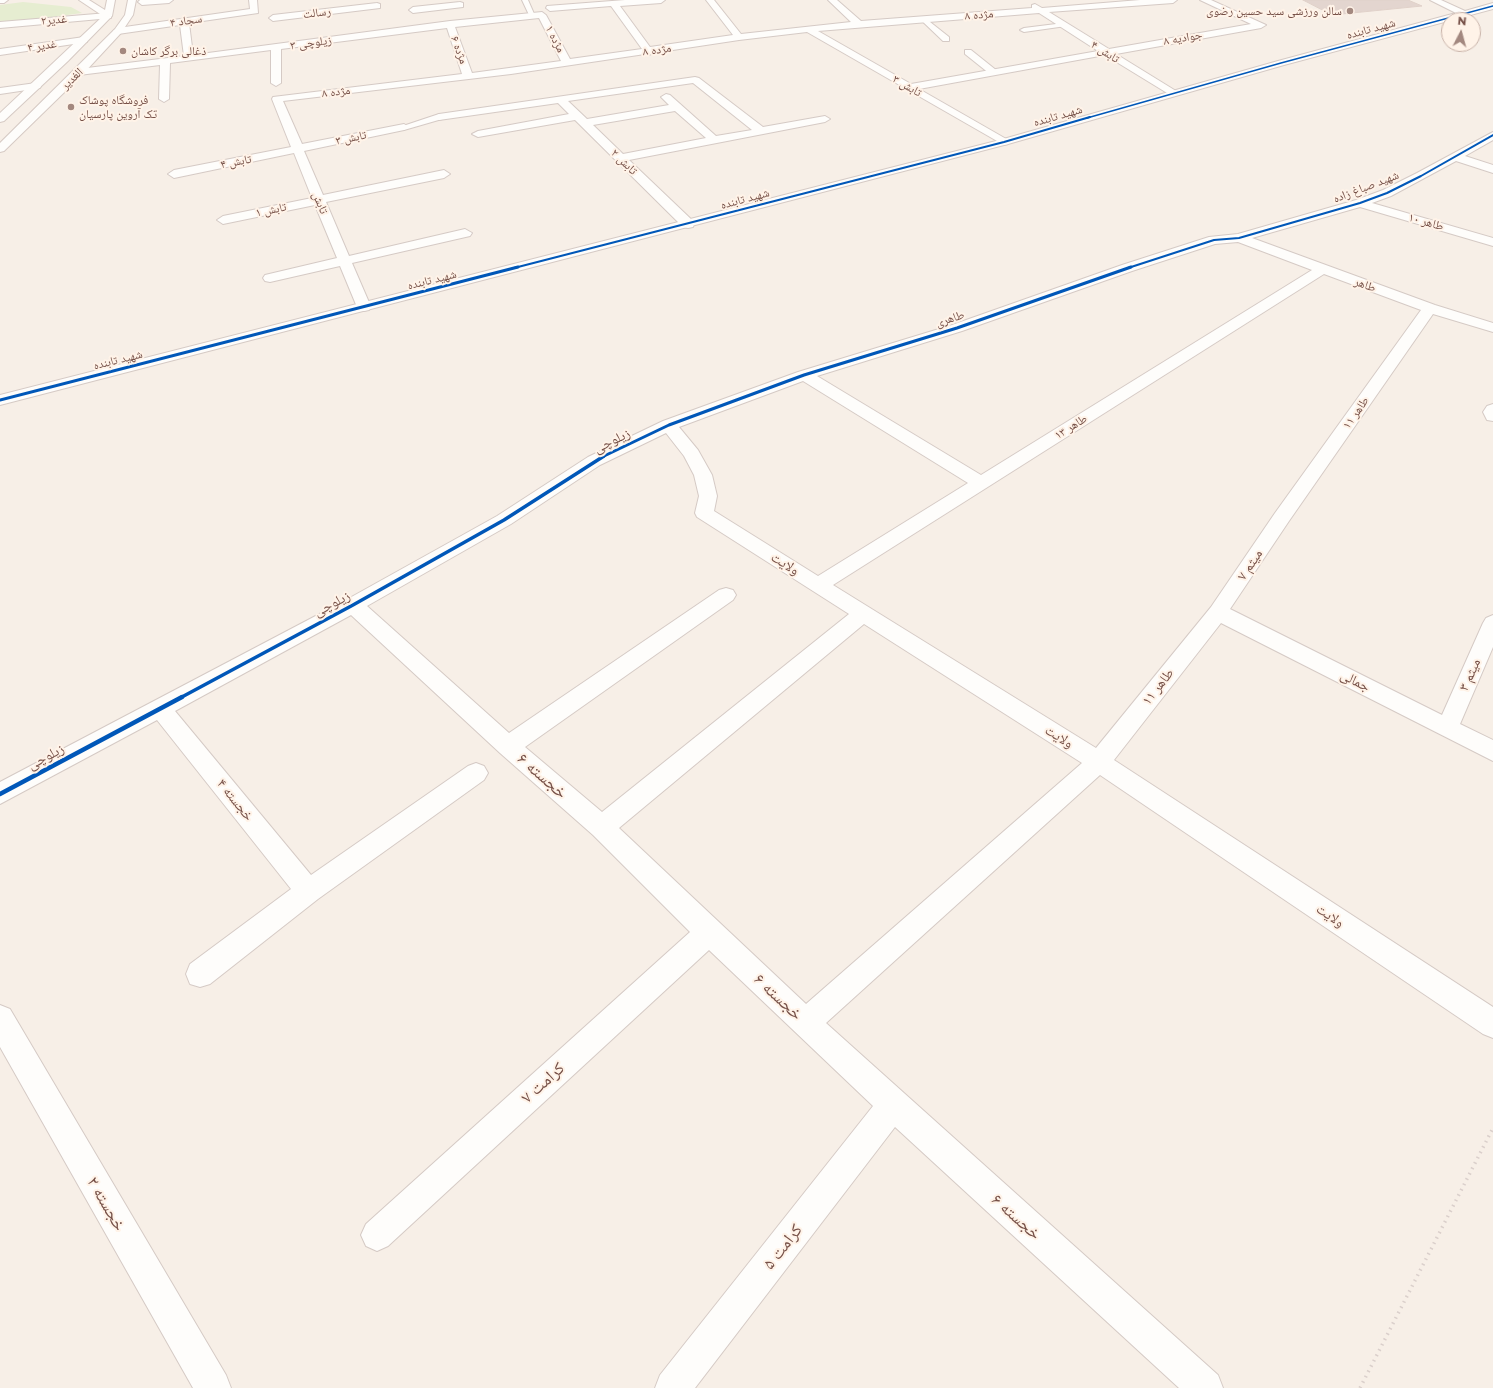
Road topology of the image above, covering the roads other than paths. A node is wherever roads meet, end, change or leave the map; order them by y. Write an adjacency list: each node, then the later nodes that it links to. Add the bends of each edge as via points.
1 (0, 0): 2 (street)
2 (4, 0)
3 (83, 0): 27 (street)
4 (111, 0): 27 (street)
5 (132, 0): 26 (street, الغدیر)
6 (169, 0): 17 (street)
7 (253, 0): 32 (street, سجاد ۴, via 255,11)
8 (371, 0): 29 (street, رسالت, via 377,6)
9 (525, 0): 28 (lane)
10 (661, 0): 19 (street, زیلوچی ۳)
11 (710, 0): 41 (street)
12 (832, 0): 35 (street)
13 (1026, 0): 22 (street, تابش ۴)
14 (1173, 0): 22 (street, مژده ۸)
15 (1204, 0): 45 (street, جوادیه ۸, via 1261,25)
16 (1434, 0): 24 (street)
17 (144, 1): 26 (street)
18 (458, 3): 21 (street); 33 (street)
19 (614, 4): 23 (street, زیلوچی ۳); 47 (street)
20 (1493, 6): 25 (street, شهید تابنده)
21 (412, 10)
22 (1038, 10): 30 (street, مژده ۸); 37 (street, تابش ۴)
23 (546, 12): 28 (street, زیلوچی ۳); 53 (street, مژده ۱)
24 (1460, 12)
25 (1471, 12)
26 (128, 15): 40 (street, الغدیر)
27 (108, 16): 36 (street, غدیر۲, via 58,18); 43 (street, الغدیر)
28 (532, 16): 33 (street, زیلوچی ۳)
29 (273, 18)
30 (923, 19): 35 (street, مژده ۸); 42 (lane)
31 (1441, 20): 62 (street, شهید تابنده)
32 (184, 21): 40 (street, سجاد ۴); 50 (street)
33 (471, 22): 34 (street, زیلوچی ۳)
34 (450, 24): 44 (street, زیلوچی ۳); 56 (street, مژده ۶)
35 (858, 24): 38 (street, مژده ۸)
36 (0, 25)
37 (1064, 26): 39 (lane); 45 (street, تابش ۴)
38 (810, 30): 41 (street, مژده ۸); 60 (street, تابش ۳)
39 (1024, 30)
40 (118, 31): 49 (street, الغدیر)
41 (739, 37): 47 (street, مژده ۸)
42 (946, 39)
43 (84, 40): 46 (street, غدیر ۴); 51 (street, الغدیر)
44 (276, 47): 50 (street, زیلوچی ۳); 57 (street)
45 (1105, 51): 55 (street, جوادیه ۸); 62 (street, تابش ۴)
46 (0, 52)
47 (649, 52): 53 (street, مژده ۸)
48 (968, 52): 55 (lane)
49 (93, 58): 51 (street); 54 (street, الغدیر)
50 (190, 58): 52 (street, زیلوچی ۳)
51 (65, 59): 59 (street, الغدیر)
52 (165, 61): 54 (street, زیلوچی ۳); 63 (street)
53 (567, 63): 56 (street, مژده ۸)
54 (79, 72): 77 (street, الغدیر)
55 (993, 72): 60 (street, جوادیه ۸)
56 (468, 76): 64 (street, مژده ۸)
57 (276, 83)
58 (654, 85): 65 (street); 66 (street); 72 (street, via 695,80)
59 (36, 86): 61 (street); 68 (street, الغدیر)
60 (910, 87): 76 (street, تابش ۳)
61 (0, 91)
62 (1172, 93): 76 (street, شهید تابنده)
63 (164, 99)
64 (277, 99): 78 (street, تابش)
65 (560, 99): 67 (street); 70 (street, تابش ۲)
66 (677, 106): 70 (street); 75 (street)
67 (439, 117): 71 (lane)
68 (0, 119)
69 (825, 119): 72 (street)
70 (581, 120): 73 (street); 80 (street, تابش ۲)
71 (404, 127): 78 (street, تابش ۳)
72 (761, 131): 75 (street)
73 (478, 134)
74 (1493, 135): 79 (street, شهید صباغ زاده)
75 (714, 140): 80 (street)
76 (1004, 142): 87 (street, شهید تابنده)
77 (0, 149)
78 (298, 150): 82 (street, تابش ۴); 84 (street, تابش)
79 (1456, 157): 81 (street); 85 (street, شهید صباغ زاده, via 1387,193)
80 (620, 158): 87 (street, تابش ۲)
81 (1493, 169)
82 (174, 174)
83 (444, 174): 84 (street)
84 (319, 200): 86 (street, تابش ۱); 91 (street, تابش)
85 (1360, 203): 89 (street, شهید صباغ زاده); 90 (street, طاهر ۱۰)
86 (223, 220)
87 (688, 224): 94 (street, شهید تابنده)
88 (465, 233): 91 (street)
89 (1239, 238): 92 (street, طاهر); 97 (street, طاهری, via 1214,240 957,328)
90 (1493, 242)
91 (344, 260): 93 (street); 94 (street, تابش)
92 (1323, 269): 95 (street, طاهر); 102 (street, طاهر ۱۳)
93 (270, 278)
94 (364, 307): 98 (street, شهید تابنده)
95 (1430, 308): 96 (street, طاهر); 103 (street, طاهر ۱۱)
96 (1493, 328)
97 (804, 375): 101 (street, طاهری); 102 (street)
98 (0, 400)
99 (1493, 409): 100 (street)
100 (1493, 416)
101 (669, 425): 104 (street, ولایت, via 692,454 703,475 708,496 704,513); 106 (street, زیلوچی, via 594,461 504,520)
102 (982, 483): 104 (street, طاهر ۱۳)
103 (1282, 518): 107 (street, میثم ۷)
104 (818, 585): 108 (street, ولایت)
105 (726, 595): 112 (street)
106 (353, 605): 110 (street, زیلوچی); 112 (street, خجسته ۶)
107 (1218, 612): 111 (street, جمالی); 114 (street, طاهر ۱۱)
108 (863, 614): 114 (street, ولایت); 117 (street)
109 (1493, 623): 111 (street, میثم ۳)
110 (161, 709): 116 (street, زیلوچی); 118 (street, خجسته ۴)
111 (1447, 728): 113 (street, جمالی)
112 (508, 746): 117 (street, خجسته ۶)
113 (1493, 751)
114 (1099, 762): 122 (street, طاهر ۱۱); 123 (street, ولایت)
115 (476, 773): 118 (street)
116 (0, 794)
117 (602, 827): 119 (street, خجسته ۶)
118 (309, 891): 120 (street)
119 (709, 932): 122 (street, خجسته ۶); 125 (street, کرامت ۷)
120 (200, 974)
121 (0, 1019): 126 (street, خجسته ۲)
122 (805, 1023): 124 (street, خجسته ۶)
123 (1493, 1024)
124 (893, 1105): 127 (street, کرامت ۵); 128 (street, خجسته ۶)
125 (377, 1235)
126 (213, 1388)
127 (673, 1388)
128 (1204, 1388)

